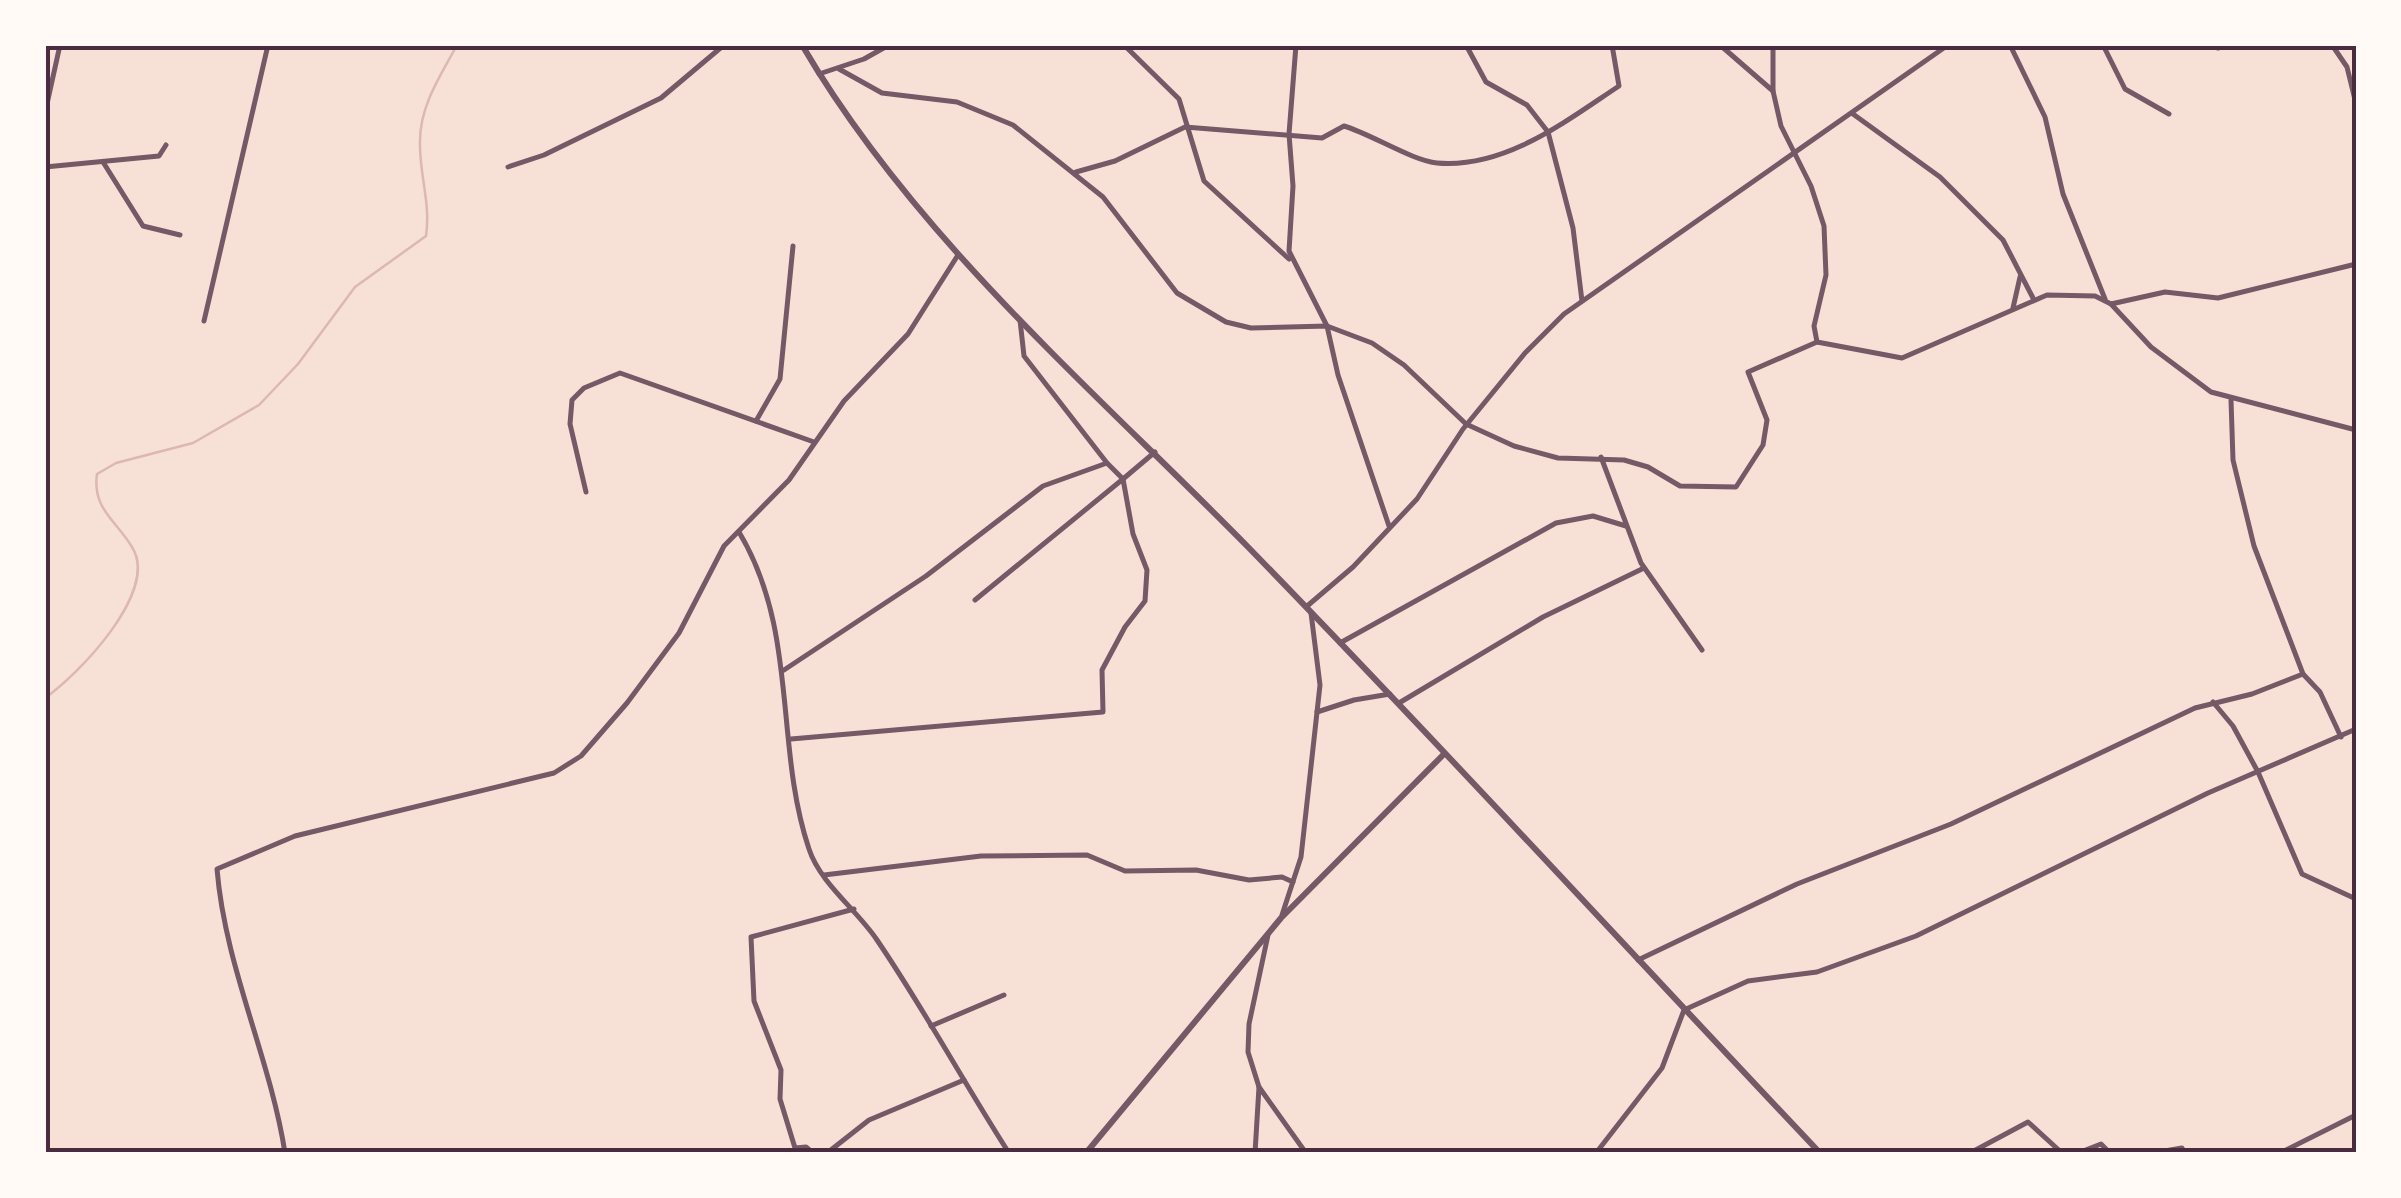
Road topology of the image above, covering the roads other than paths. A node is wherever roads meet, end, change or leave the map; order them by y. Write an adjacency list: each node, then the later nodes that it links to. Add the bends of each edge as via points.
1 (60, 45): 22 (street)
2 (268, 45): 45 (street)
3 (724, 45): 32 (street, via 660,98)
4 (802, 45): 19 (street)
5 (889, 45): 18 (street)
6 (1124, 45): 25 (street, via 1175,92)
7 (1296, 45): 27 (street)
8 (1466, 45): 26 (street, via 1486,82 1527,105)
9 (1612, 45): 26 (street, via 1619,86)
10 (1720, 45): 20 (street)
11 (1773, 45): 20 (street)
12 (1948, 45): 23 (street)
13 (2010, 45): 42 (street, via 2045,117 2063,194)
14 (2103, 45): 24 (street, via 2126,89)
15 (2229, 45): 17 (street)
16 (2332, 45): 21 (street)
17 (2218, 48)
18 (839, 69): 19 (street); 33 (street, via 882,93 974,107 1012,124 1043,154)
19 (819, 74): 36 (street)
20 (1773, 90): 29 (street)
21 (2356, 104)
22 (45, 113)
23 (1853, 113): 29 (street); 39 (street, via 1940,177 2002,240)
24 (2169, 114)
25 (1185, 127): 27 (street); 33 (street); 37 (street, via 1204,181)
26 (1548, 132): 27 (street, via 1504,153 1436,163 1344,126 1322,138); 41 (street, via 1574,228)
27 (1289, 134): 37 (street)
28 (166, 145): 30 (street, via 158,156)
29 (1795, 150): 41 (street); 47 (street, via 1824,226)
30 (103, 162): 31 (street); 34 (street, via 142,226)
31 (45, 166)
32 (508, 166)
33 (1076, 172): 46 (street, via 1126,222 1186,300 1251,328)
34 (180, 235)
35 (793, 246): 49 (street, via 780,379)
36 (960, 253): 44 (street); 52 (street, via 908,334)
37 (1291, 261): 46 (street)
38 (2356, 264): 42 (street, via 2225,297 2165,292)
39 (2020, 277): 40 (street); 43 (street)
40 (2033, 298): 42 (street, via 2079,294); 43 (street)
41 (1582, 301): 50 (street, via 1525,353)
42 (2108, 302): 48 (street, via 2151,347)
43 (2013, 308): 47 (street, via 1902,358)
44 (1020, 318): 53 (street); 55 (street, via 1024,356)
45 (204, 321)
46 (1327, 326): 50 (street, via 1387,352); 59 (street)
47 (1818, 342): 54 (street, via 1748,372 1767,420 1763,445 1733,489 1680,486 1648,466)
48 (2231, 400): 51 (street); 67 (street, via 2233,460 2254,546)
49 (756, 421): 52 (street); 57 (street, via 629,374 603,379 572,400 570,424)
50 (1466, 424): 54 (street, via 1558,458); 59 (street, via 1418,499)
51 (2356, 430)
52 (814, 442): 60 (street)
53 (1155, 452): 56 (street); 63 (street)
54 (1601, 457): 58 (street)
55 (1108, 463): 56 (street); 66 (street, via 1042,486 926,576)
56 (1123, 479): 62 (street); 74 (street, via 1147,570 1145,601 1102,670 1103,712)
57 (586, 492)
58 (1626, 526): 61 (street); 64 (street, via 1593,516 1556,522)
59 (1389, 528): 63 (street)
60 (739, 532): 66 (street, via 762,582); 90 (street, via 724,546 679,633 627,703 565,768 295,836 217,869)
61 (1644, 568): 65 (street); 70 (street, via 1530,624)
62 (975, 600)
63 (1308, 610): 64 (street); 71 (street, via 1320,685)
64 (1340, 643): 68 (street)
65 (1702, 650)
66 (784, 670): 74 (street)
67 (2303, 674): 69 (street); 73 (street, via 2320,692)
68 (1390, 694): 70 (street); 71 (street)
69 (2213, 702): 76 (street); 83 (street)
70 (1398, 704): 75 (street)
71 (1317, 712): 78 (street)
72 (2356, 729): 73 (street)
73 (2340, 736): 76 (street)
74 (791, 739): 77 (street, via 805,835)
75 (1444, 754): 81 (street); 83 (street)
76 (2258, 772): 79 (street, via 2302,874); 85 (street, via 1916,936 1817,972 1748,981)
77 (824, 874): 78 (street, via 981,856 1088,855 1125,871 1196,870); 80 (street)
78 (1293, 882): 81 (street)
79 (2356, 900)
80 (854, 909): 86 (street); 91 (street, via 751,937 754,1002 781,1070 789,1133 794,1148)
81 (1281, 918): 82 (street)
82 (1268, 932): 88 (street, via 1249,1024 1248,1052); 94 (street)
83 (1638, 960): 85 (street)
84 (1004, 996): 86 (street)
85 (1684, 1010): 97 (street, via 1662,1068); 98 (street)
86 (931, 1026): 87 (street)
87 (965, 1080): 92 (street, via 868,1120); 93 (street)
88 (1259, 1087): 95 (street); 96 (street)
89 (2356, 1115): 105 (street)
90 (285, 1153)
91 (813, 1153)
92 (826, 1153)
93 (1010, 1153)
94 (1086, 1153)
95 (1255, 1153)
96 (1306, 1153)
97 (1596, 1153)
98 (1820, 1153)
99 (1970, 1153): 100 (street, via 2028,1122)
100 (2062, 1153)
101 (2078, 1153): 102 (street, via 2101,1144)
102 (2110, 1153)
103 (2153, 1153): 104 (street)
104 (2184, 1153)
105 (2280, 1153)

